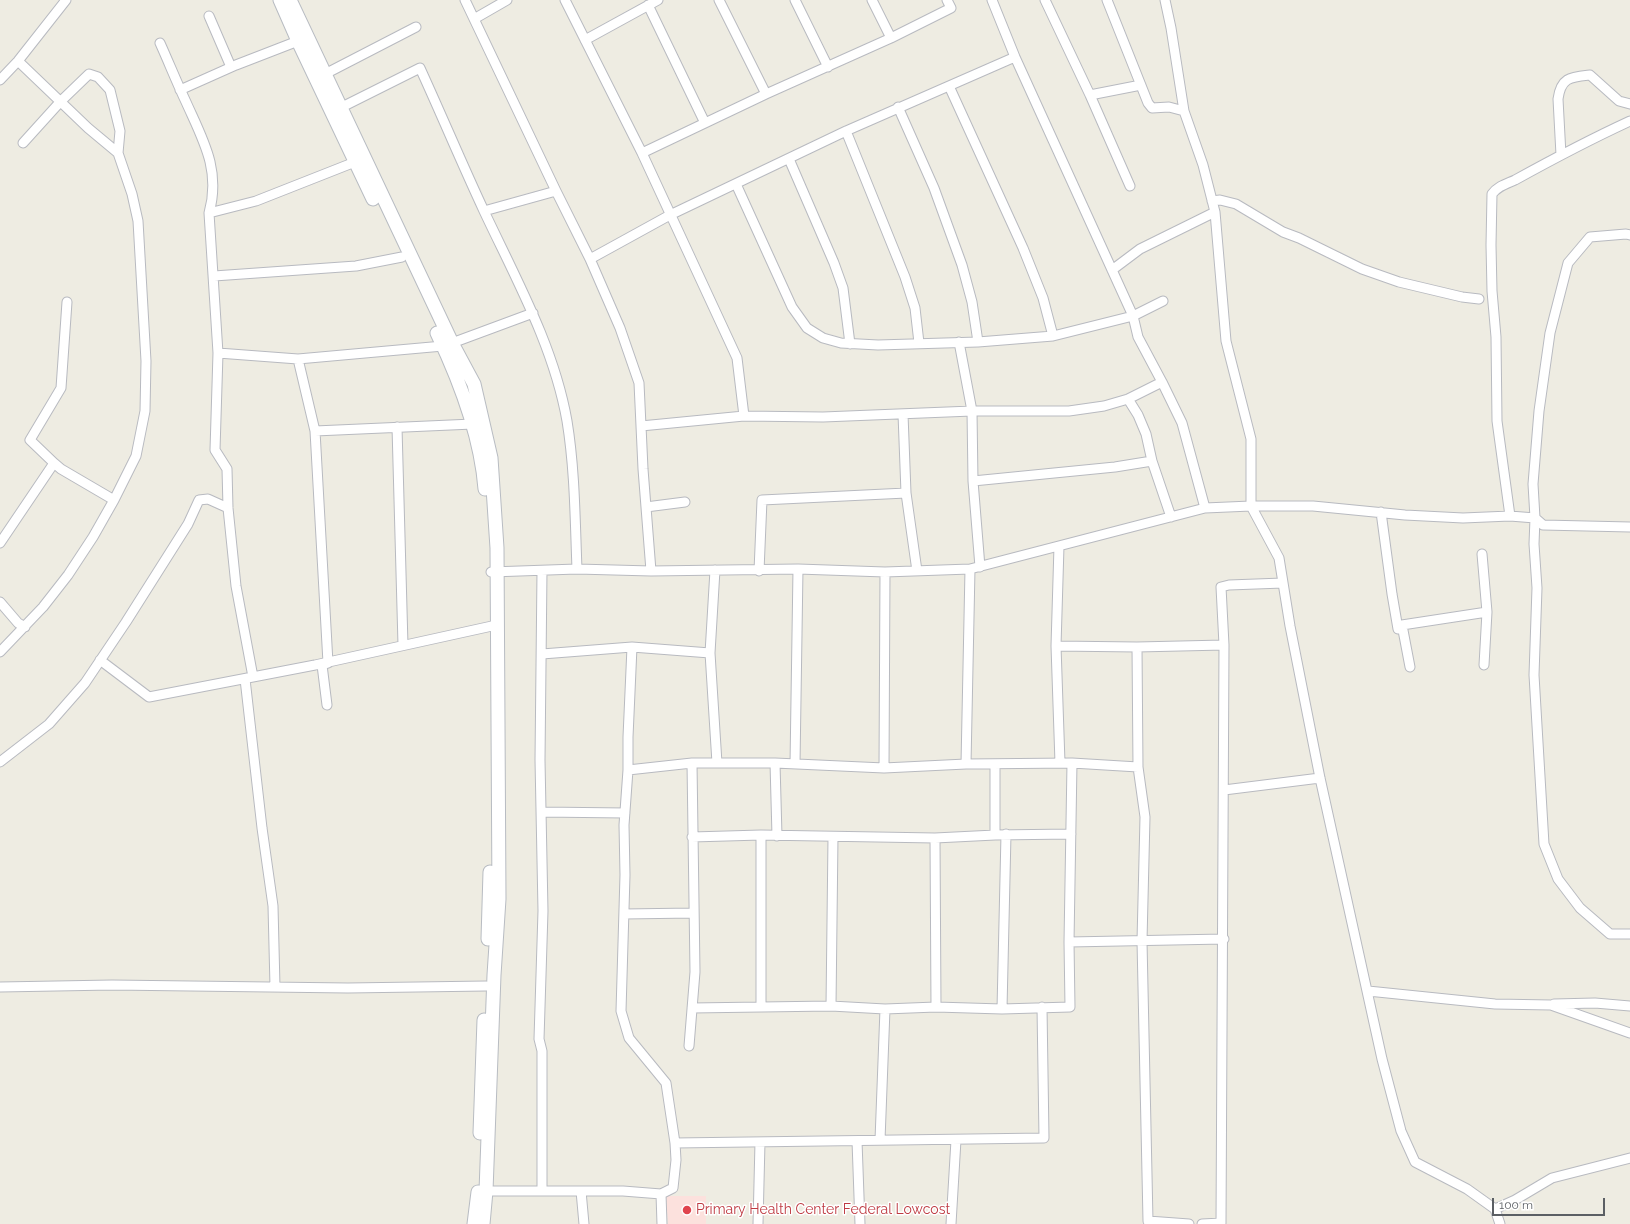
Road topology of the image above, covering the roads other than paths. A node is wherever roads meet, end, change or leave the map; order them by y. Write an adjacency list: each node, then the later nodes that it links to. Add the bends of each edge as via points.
1 (66, 0): 25 (street)
2 (280, 0): 22 (street)
3 (290, 0): 28 (street)
4 (465, 0): 18 (street)
5 (507, 0): 18 (street)
6 (566, 0): 21 (street)
7 (658, 0): 16 (street)
8 (719, 0): 33 (street)
9 (795, 0): 26 (street)
10 (872, 0): 20 (street)
11 (947, 0): 20 (street, via 951,8)
12 (992, 0): 24 (street)
13 (1045, 0): 34 (street)
14 (1107, 0): 30 (street)
15 (1165, 0): 39 (street)
16 (648, 5): 21 (street); 41 (street)
17 (209, 16): 27 (street)
18 (474, 19): 51 (street)
19 (416, 27): 28 (street)
20 (891, 38): 26 (street)
21 (585, 40): 45 (street)
22 (298, 41): 27 (street); 48 (street)
23 (160, 43): 32 (street)
24 (1016, 56): 31 (street); 60 (street)
25 (18, 61): 29 (street); 35 (street)
26 (828, 66): 33 (street)
27 (230, 67): 32 (street)
28 (325, 74): 37 (street)
29 (0, 80)
30 (1141, 85): 34 (street); 39 (street, via 1152,108 1169,107)
31 (949, 86): 38 (street); 67 (street, via 1023,248 1043,298)
32 (180, 90): 55 (street, via 208,150 214,178)
33 (766, 94): 41 (street)
34 (1090, 95): 50 (street)
35 (61, 101): 43 (street); 44 (street); 44 (street, via 89,74 98,77 110,90 120,131)
36 (1630, 104): 46 (street, via 1619,101 1590,75 1571,77 1564,84 1558,99)
37 (342, 107): 53 (street, via 420,68); 71 (street)
38 (898, 107): 42 (street); 69 (street, via 934,188 962,265 972,302)
39 (1184, 111): 52 (street, via 1203,165)
40 (1630, 120): 46 (street)
41 (705, 123): 45 (street)
42 (846, 131): 47 (street); 70 (street, via 905,278 915,308)
43 (23, 143)
44 (118, 153): 88 (street, via 138,221 146,361 145,411 136,456)
45 (642, 153): 56 (street)
46 (1561, 155): 95 (street, via 1496,188 1492,194 1491,252 1497,421)
47 (789, 159): 49 (street); 72 (street, via 843,288)
48 (355, 162): 55 (street, via 256,201); 58 (street)
49 (736, 184): 56 (street); 72 (street, via 792,307 807,328 823,338)
50 (1130, 186)
51 (556, 191): 53 (street); 59 (street)
52 (1212, 201): 54 (street); 62 (street, via 1236,204 1283,232 1362,269 1399,282)
53 (484, 211): 65 (street)
54 (1215, 212): 60 (street, via 1140,249); 90 (street, via 1226,341 1251,440)
55 (209, 213): 61 (street)
56 (670, 215): 59 (street); 79 (street, via 738,358)
57 (1630, 235): 97 (street, via 1590,237 1568,263 1550,333 1539,411 1533,484)
58 (402, 257): 61 (street, via 356,266); 71 (street)
59 (590, 260): 81 (street, via 620,328 639,383)
60 (1112, 270): 66 (street)
61 (214, 276): 73 (street)
62 (1479, 299)
63 (1163, 301): 66 (street)
64 (67, 302): 85 (street, via 61,388 30,440)
65 (533, 313): 71 (street); 103 (street, via 557,379 567,421)
66 (1132, 316): 67 (street); 75 (street, via 1138,337)
67 (1053, 336): 69 (street)
68 (959, 342): 69 (street); 70 (street); 77 (street)
69 (978, 342)
70 (919, 343): 72 (street)
71 (448, 344): 74 (street); 80 (street); 112 (street, via 474,384 491,458)
72 (850, 344)
73 (218, 353): 74 (street); 92 (street, via 215,450 227,469)
74 (298, 359): 83 (street)
75 (1162, 382): 76 (street); 93 (street, via 1182,423)
76 (1128, 399): 77 (street, via 1104,406 1069,411); 84 (street, via 1146,434)
77 (972, 411): 78 (street); 86 (street)
78 (904, 414): 79 (street); 87 (street)
79 (744, 416): 81 (street)
80 (473, 424): 82 (street); 112 (street, via 484,481)
81 (640, 426): 91 (street)
82 (397, 427): 83 (street); 119 (street)
83 (315, 431): 128 (street)
84 (1152, 461): 86 (street); 96 (street)
85 (54, 463): 88 (street); 99 (street)
86 (973, 481): 102 (street)
87 (906, 493): 109 (street, via 762,500); 110 (street)
88 (114, 500): 118 (street, via 68,575)
89 (685, 502): 91 (street)
90 (1251, 506): 93 (street); 94 (street, via 1313,506); 113 (street, via 1279,558)
91 (646, 507): 108 (street)
92 (228, 508): 127 (street, via 208,499 199,500 188,524); 131 (street)
93 (1204, 508): 96 (street)
94 (1381, 512): 95 (street, via 1463,518); 116 (street, via 1398,628)
95 (1510, 516): 97 (street)
96 (1171, 517): 100 (street)
97 (1535, 518): 98 (street, via 1543,525); 159 (street, via 1537,588 1534,675 1544,844 1558,879 1580,908 1610,934)
98 (1630, 527)
99 (0, 542)
100 (1059, 546): 102 (street); 121 (street)
101 (1482, 554): 115 (street)
102 (980, 566): 105 (street)
103 (578, 569): 107 (street); 108 (street)
104 (798, 569): 109 (street); 111 (street); 138 (street)
105 (970, 569): 110 (street); 139 (street)
106 (714, 570): 108 (street); 109 (street); 125 (street)
107 (542, 571): 112 (street); 126 (street)
108 (651, 571)
109 (759, 571)
110 (917, 571): 111 (street)
111 (885, 572): 143 (street)
112 (494, 573): 117 (street); 184 (street, via 499,899)
113 (1283, 583): 120 (street, via 1229,585 1221,588); 145 (street)
114 (0, 602): 118 (street, via 18,623)
115 (1487, 612): 116 (street); 129 (street)
116 (1402, 625): 130 (street)
117 (492, 626): 119 (street); 163 (street, via 491,849)
118 (25, 627): 124 (street)
119 (404, 645): 128 (street)
120 (1224, 645): 123 (street); 146 (street)
121 (1056, 646): 123 (street); 141 (street)
122 (632, 647): 125 (street); 126 (street); 144 (street)
123 (1137, 647): 142 (street)
124 (0, 652)
125 (710, 652): 135 (street)
126 (542, 654): 147 (street)
127 (100, 660): 131 (street, via 149,697); 133 (street, via 86,683 49,724)
128 (328, 662): 131 (street); 132 (street, via 322,665)
129 (1484, 665)
130 (1410, 667)
131 (249, 678): 165 (street, via 262,828 273,906)
132 (327, 705)
133 (0, 762)
134 (692, 763): 135 (street); 144 (street); 154 (street)
135 (717, 763): 136 (street)
136 (775, 763): 138 (street); 153 (street)
137 (1072, 763): 141 (street); 142 (street); 150 (street)
138 (795, 764): 143 (street)
139 (966, 764): 140 (street); 143 (street)
140 (994, 764): 141 (street); 152 (street)
141 (1060, 764)
142 (1138, 767): 161 (street, via 1145,817)
143 (884, 768)
144 (628, 770): 148 (street)
145 (1320, 778): 146 (street); 166 (street)
146 (1224, 790): 160 (street)
147 (542, 812): 148 (street); 186 (street, via 543,911 539,1039 542,1051)
148 (625, 814): 158 (street)
149 (1006, 834): 150 (street); 152 (street); 175 (street)
150 (1071, 834): 162 (street)
151 (761, 835): 153 (street); 154 (street); 170 (street)
152 (995, 835): 156 (street)
153 (777, 836): 155 (street)
154 (692, 837): 157 (street)
155 (833, 837): 156 (street); 168 (street)
156 (935, 838): 171 (street)
157 (693, 913): 158 (street); 172 (street)
158 (624, 914): 182 (street, via 620,1011 629,1038 666,1083)
159 (1630, 934)
160 (1224, 939): 161 (street); 197 (street, via 1221,1223)
161 (1142, 941): 162 (street); 196 (street, via 1148,1221)
162 (1069, 942): 173 (street, via 1070,1007)
163 (486, 986): 165 (street); 189 (street, via 478,1190)
164 (0, 987): 165 (street)
165 (275, 987)
166 (1368, 992): 167 (street, via 1495,1004); 188 (street, via 1401,1131 1415,1162 1467,1189)
167 (1551, 1004): 169 (street, via 1595,1003); 176 (street)
168 (831, 1006): 170 (street); 174 (street)
169 (1630, 1006)
170 (761, 1007): 172 (street)
171 (936, 1007): 174 (street); 175 (street)
172 (692, 1008): 177 (street)
173 (1042, 1008): 175 (street); 179 (street, via 1044,1138)
174 (885, 1009): 178 (street)
175 (1002, 1009)
176 (1630, 1033)
177 (689, 1046)
178 (880, 1140): 179 (street); 180 (street)
179 (956, 1140): 195 (street)
180 (857, 1141): 181 (street); 194 (street)
181 (760, 1142): 182 (street); 193 (street)
182 (675, 1143): 187 (street, via 673,1188)
183 (1630, 1158): 188 (street, via 1552,1178)
184 (486, 1191): 186 (street); 190 (street)
185 (581, 1191): 186 (street); 187 (street); 191 (street)
186 (542, 1192)
187 (661, 1194): 192 (street)
188 (1495, 1210): 198 (street)
189 (474, 1224)
190 (483, 1224)
191 (584, 1224)
192 (662, 1224)
193 (758, 1224)
194 (860, 1224)
195 (950, 1224)
196 (1189, 1224)
197 (1202, 1224)
198 (1500, 1224)

